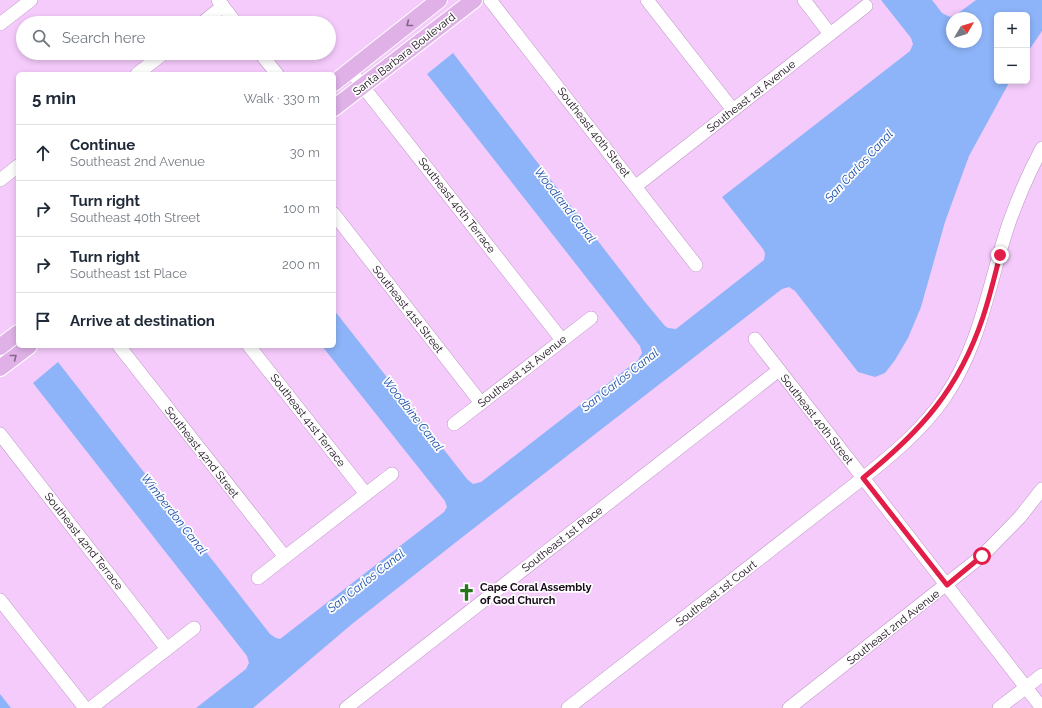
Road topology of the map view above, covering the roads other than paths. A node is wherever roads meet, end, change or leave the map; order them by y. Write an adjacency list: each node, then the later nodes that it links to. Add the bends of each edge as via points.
1 (31, 0): 11 (street)
2 (474, 0): 19 (main road, Santa Barbara Boulevard)
3 (490, 0): 25 (street, Southeast 40th Street)
4 (647, 0): 21 (street)
5 (804, 0): 12 (street)
6 (433, 2): 15 (main road, Santa Barbara Boulevard, one-way to 15)
7 (221, 3): 9 (street); 10 (street)
8 (866, 6): 12 (street, Southeast 1st Avenue)
9 (209, 16)
10 (231, 16)
11 (0, 24)
12 (830, 34): 21 (street, Southeast 1st Avenue)
13 (155, 60): 16 (street)
14 (266, 60): 17 (street)
15 (350, 70): 18 (main road, Santa Barbara Boulevard); 19 (street, Southeast 40th Terrace)
16 (140, 72)
17 (275, 72)
18 (336, 81)
19 (363, 86): 20 (main road, Santa Barbara Boulevard); 31 (street, Southeast 40th Terrace)
20 (336, 106)
21 (733, 110): 25 (street, Southeast 1st Avenue)
22 (1042, 148): 42 (street, via 1009,224 983,316 964,362 944,397 922,426)
23 (16, 168): 24 (street)
24 (0, 180)
25 (636, 186): 27 (street, Southeast 40th Street)
26 (336, 217): 38 (street, Southeast 41st Street)
27 (696, 265)
28 (590, 318): 31 (street, Southeast 1st Avenue)
29 (16, 335): 32 (main road)
30 (755, 339): 37 (street, Southeast 40th Street)
31 (562, 340): 38 (street, Southeast 1st Avenue)
32 (0, 347)
33 (26, 348): 36 (main road, one-way to 33)
34 (121, 348): 45 (street, Southeast 42nd Street)
35 (252, 348): 44 (street, Southeast 41st Terrace)
36 (0, 368)
37 (779, 370): 42 (street, Southeast 40th Street); 55 (street, Southeast 1st Place)
38 (481, 403): 39 (street, Southeast 1st Avenue)
39 (454, 424)
40 (0, 434): 50 (street, Southeast 42nd Terrace)
41 (392, 474): 44 (street)
42 (863, 478): 47 (street, Southeast 40th Street); 56 (street, Southeast 1st Court)
43 (1042, 489): 47 (street, Southeast 2nd Avenue, via 1006,534)
44 (366, 494): 45 (street)
45 (285, 557): 46 (street)
46 (258, 578)
47 (947, 585): 52 (street, Southeast 40th Street); 57 (street, Southeast 2nd Avenue)
48 (0, 600): 53 (street)
49 (194, 628): 50 (street)
50 (168, 648): 54 (street)
51 (1042, 675): 52 (street)
52 (1026, 687): 58 (street); 59 (street, Southeast 40th Street)
53 (85, 708)
54 (91, 708)
55 (346, 708)
56 (568, 708)
57 (789, 708)
58 (999, 708)
59 (1042, 708)

